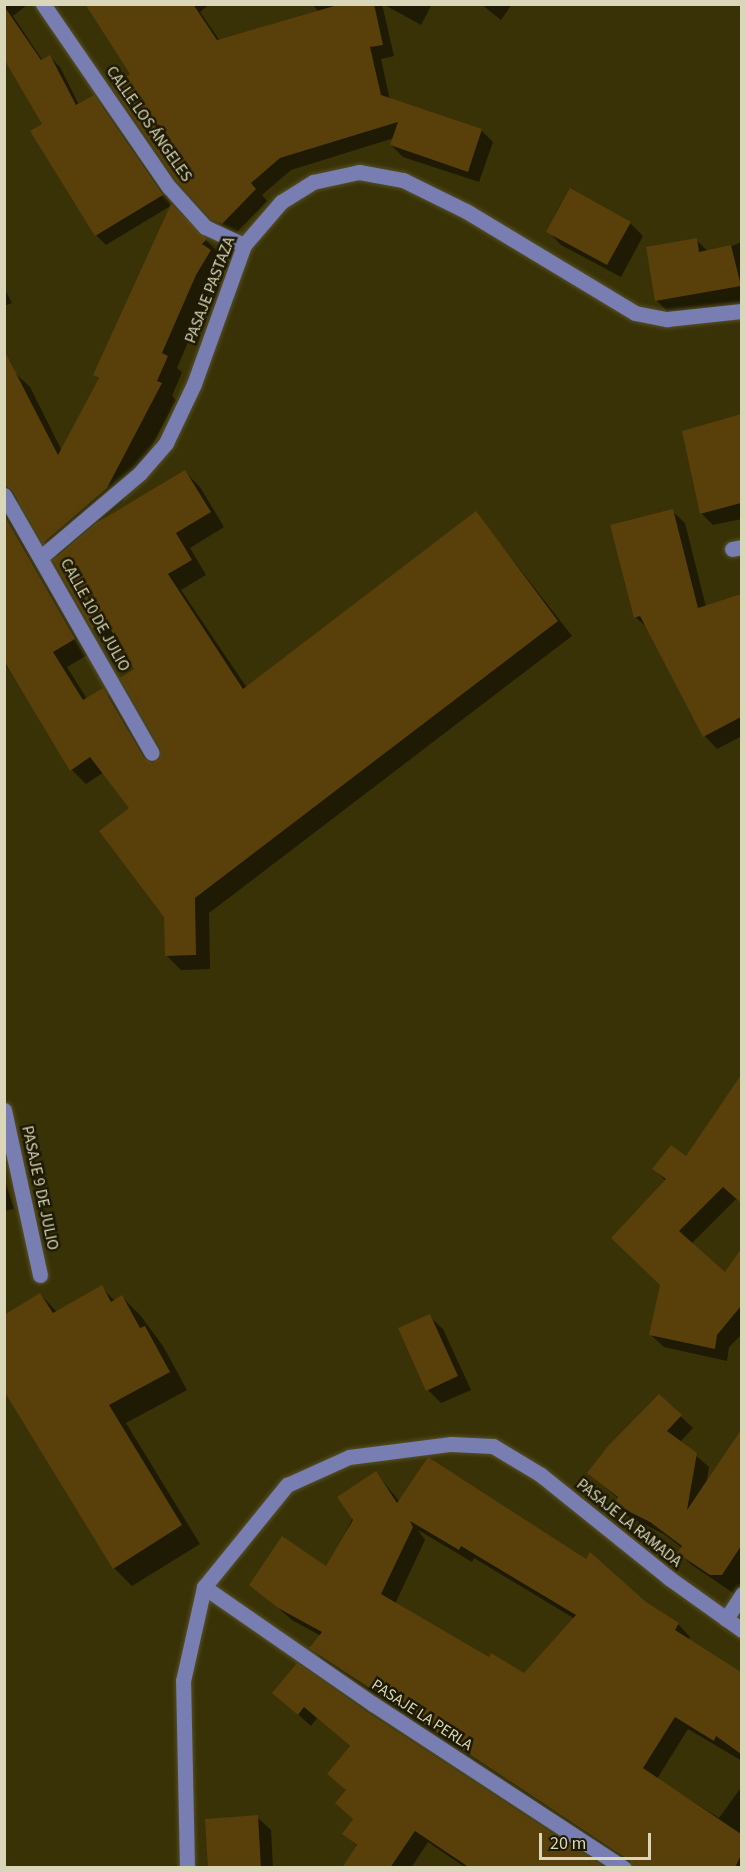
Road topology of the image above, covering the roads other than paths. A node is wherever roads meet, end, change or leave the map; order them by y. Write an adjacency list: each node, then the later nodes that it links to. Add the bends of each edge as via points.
1 (43, 4): 2 (street, CALLE LOS ÁNGELES, via 169,187 205,227)
2 (244, 245): 3 (street, PASAJE PASTAZA, via 281,202 313,182 359,172 403,180 466,211 635,313 668,319); 5 (street, PASAJE PASTAZA, via 194,384 166,443 140,473)
3 (741, 311)
4 (4, 495): 5 (street, CALLE 10 DE JULIO)
5 (41, 557): 6 (street, CALLE 10 DE JULIO)
6 (152, 753)
7 (4, 1110): 8 (street, PASAJE 9 DE JULIO)
8 (40, 1275)
9 (204, 1587): 11 (street, PASAJE LA RAMADA, via 287,1485 349,1457 451,1444 493,1446 541,1475); 13 (street, via 183,1681); 14 (street, PASAJE LA PERLA, via 373,1704)
10 (741, 1594): 11 (street)
11 (726, 1619): 12 (street, PASAJE LA RAMADA)
12 (741, 1630)
13 (187, 1868)
14 (624, 1868)

